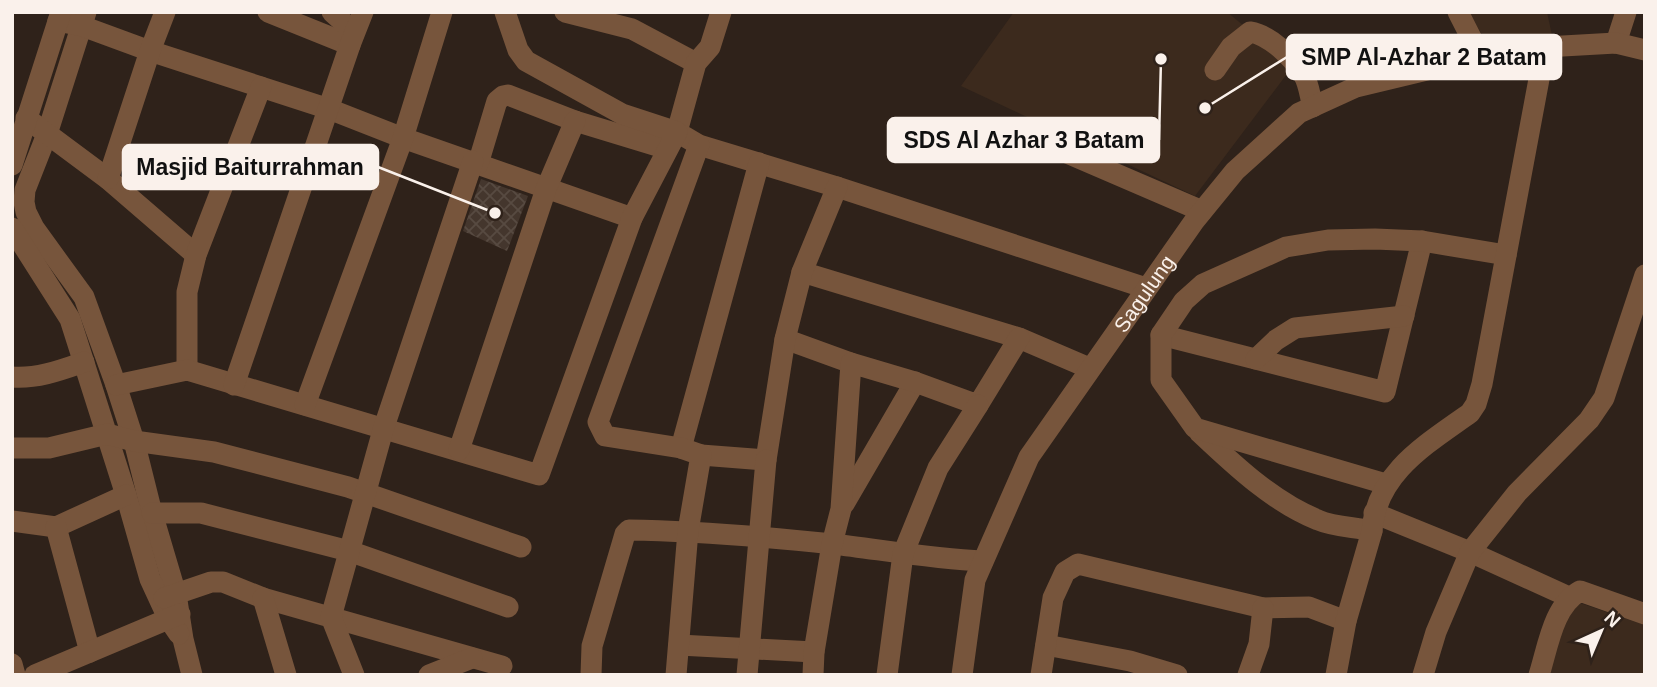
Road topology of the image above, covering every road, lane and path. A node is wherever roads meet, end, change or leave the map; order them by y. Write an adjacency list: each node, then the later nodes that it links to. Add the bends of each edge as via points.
1 (165, 12): 18 (street)
2 (268, 12): 14 (street)
3 (332, 12): 14 (street)
4 (363, 12): 14 (street)
5 (442, 12): 28 (street)
6 (505, 12): 29 (street, via 526,61)
7 (721, 12): 20 (street, via 710,47)
8 (1458, 12): 19 (street)
9 (1626, 12): 15 (street)
10 (569, 13): 13 (street)
11 (60, 17): 12 (street); 26 (street)
12 (84, 19): 18 (street); 27 (street)
13 (635, 21): 20 (street)
14 (352, 38): 24 (street)
15 (1616, 43): 16 (street, Sagulung); 17 (street, Sagulung)
16 (1545, 47): 19 (street, Sagulung); 43 (street)
17 (1645, 50)
18 (150, 51): 22 (street); 35 (street)
19 (1480, 57): 23 (street, Sagulung, via 1356,87)
20 (696, 62): 29 (street)
21 (1215, 70): 23 (street, via 1242,37 1250,32 1259,34 1305,76)
22 (261, 87): 24 (street); 42 (street)
23 (1313, 107): 38 (street, Sagulung, via 1299,113 1235,171)
24 (329, 109): 28 (street); 59 (street)
25 (575, 121): 29 (street); 32 (street, via 503,96); 37 (street)
26 (20, 131): 27 (street); 33 (street)
27 (47, 134): 33 (street); 35 (street)
28 (403, 138): 32 (street); 60 (street)
29 (672, 140): 31 (street); 39 (street)
30 (1037, 141): 38 (street)
31 (699, 145): 34 (street); 68 (street, via 598,422 605,436)
32 (475, 162): 37 (street); 63 (street)
33 (20, 163): 58 (street, via 26,212 84,297)
34 (759, 163): 36 (street); 68 (street)
35 (108, 179): 42 (street)
36 (837, 187): 44 (street); 46 (street)
37 (546, 189): 39 (street); 67 (street)
38 (1202, 211): 46 (street, Sagulung)
39 (632, 218): 67 (street, via 538,475)
40 (12, 228): 52 (street, via 70,319)
41 (1422, 241): 43 (street); 47 (street); 48 (street, via 1328,240 1286,247 1203,284 1184,301)
42 (196, 255): 55 (street, via 187,292)
43 (1506, 255): 70 (street, via 1476,404 1410,456)
44 (802, 272): 49 (street); 50 (street)
45 (1645, 275): 83 (street, via 1604,398)
46 (1146, 288): 54 (street, Sagulung)
47 (1404, 316): 51 (street, via 1295,328); 51 (street, via 1385,392)
48 (1161, 335): 51 (street); 62 (street, via 1161,380)
49 (1019, 338): 54 (street); 61 (street)
50 (785, 339): 53 (street); 69 (street)
51 (1256, 359)
52 (84, 362): 56 (street, via 50,373); 64 (street)
53 (850, 363): 57 (street); 73 (street)
54 (1089, 368): 85 (street, Sagulung, via 1029,457)
55 (187, 370): 58 (street); 59 (street)
56 (12, 377)
57 (915, 382): 61 (street); 73 (street)
58 (116, 385): 65 (street)
59 (234, 385): 60 (street)
60 (305, 405): 63 (street)
61 (978, 405): 84 (street, via 938,468)
62 (1195, 428): 70 (street); 76 (street, via 1290,506 1320,521)
63 (383, 430): 67 (street); 71 (street)
64 (107, 434): 65 (street); 66 (street, via 49,448); 72 (street)
65 (134, 441): 71 (street, via 214,452); 74 (street)
66 (12, 448)
67 (459, 450)
68 (691, 452): 69 (street); 78 (street)
69 (766, 460): 79 (street)
70 (1386, 484): 76 (street)
71 (365, 493): 81 (street); 82 (street)
72 (126, 495): 77 (street); 88 (street, via 135,534)
73 (841, 509): 80 (street)
74 (152, 513): 82 (street, via 201,513); 88 (street)
75 (12, 521): 77 (street)
76 (1373, 522): 83 (street); 93 (street)
77 (56, 527): 97 (street)
78 (688, 531): 79 (street); 94 (street); 109 (street, via 627,531 592,646)
79 (761, 539): 80 (street); 96 (street)
80 (832, 544): 84 (street); 98 (street)
81 (521, 547)
82 (349, 551): 89 (street); 92 (street)
83 (1469, 552): 86 (street); 119 (street)
84 (903, 554): 85 (street); 113 (street)
85 (983, 561): 114 (street, Sagulung, via 975,580)
86 (1569, 597): 91 (street, via 1580,591); 120 (street, via 1560,610)
87 (263, 598): 88 (street, via 223,582 211,582); 92 (street); 106 (street)
88 (171, 606): 97 (street); 105 (street)
89 (508, 607)
90 (1263, 608): 93 (street, via 1309,607); 95 (street, via 1077,564 1065,572 1054,598); 117 (street, via 1259,644)
91 (1645, 614)
92 (331, 617): 99 (street); 107 (street)
93 (1346, 621): 118 (street)
94 (679, 645): 96 (street); 110 (street)
95 (1046, 645): 102 (street); 115 (street)
96 (749, 648): 98 (street); 111 (street)
97 (90, 652): 104 (street)
98 (814, 652): 112 (street)
99 (472, 658): 101 (street); 108 (street)
100 (12, 664): 103 (street)
101 (502, 666)
102 (1128, 668): 116 (street)
103 (15, 675)
104 (35, 675)
105 (192, 675)
106 (286, 675)
107 (354, 675)
108 (429, 675)
109 (591, 675)
110 (676, 675)
111 (747, 675)
112 (813, 675)
113 (887, 675)
114 (962, 675)
115 (1041, 675)
116 (1177, 675)
117 (1248, 675)
118 (1336, 675)
119 (1423, 675)
120 (1539, 675)

